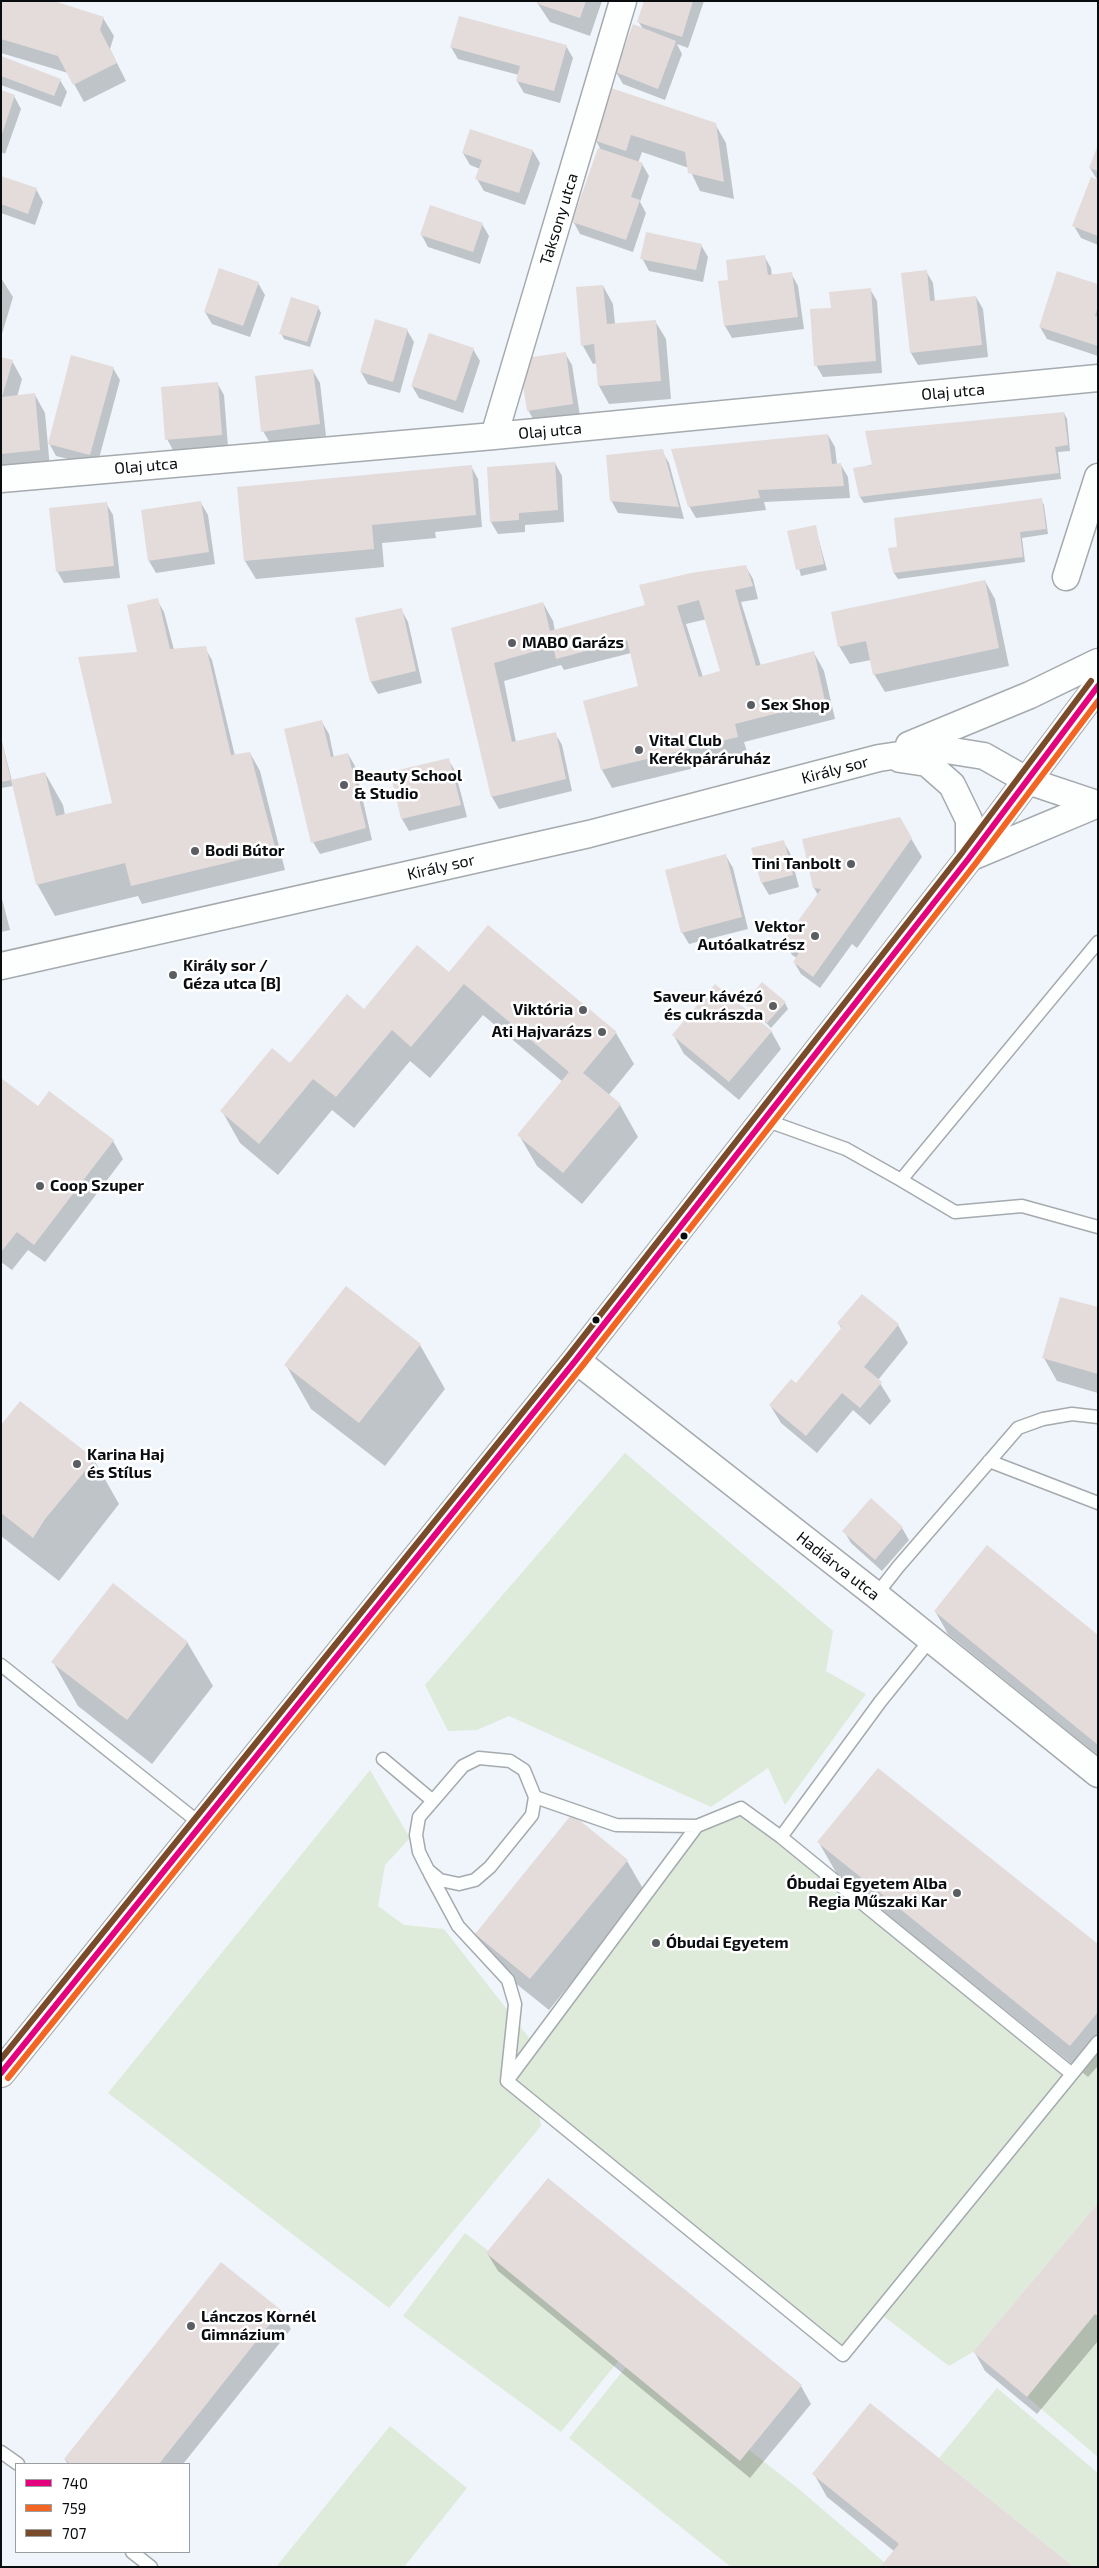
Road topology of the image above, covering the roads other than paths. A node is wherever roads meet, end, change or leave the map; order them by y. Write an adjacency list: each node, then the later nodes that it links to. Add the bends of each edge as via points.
1 (623, 1): 3 (street, Taksony utca)
2 (1098, 378): 3 (street, Olaj utca)
3 (494, 436): 5 (street, Olaj utca)
4 (1098, 477): 6 (street)
5 (1, 479)
6 (1066, 577)
7 (1098, 662): 9 (street, Király sor, via 1030,695)
8 (1098, 686): 10 (main road)
9 (879, 758): 10 (street, Király sor, via 940,749 963,751 994,760); 12 (street, Király sor, via 927,763 952,785 969,820); 14 (street, Király sor, via 589,834)
10 (1028, 781): 11 (street, Király sor); 12 (main road)
11 (1097, 804): 12 (street)
12 (969, 858): 15 (main road)
13 (1098, 942): 16 (lane)
14 (1, 966)
15 (765, 1120): 16 (lane, via 846,1149); 18 (main road)
16 (901, 1180): 17 (lane, via 955,1212 1022,1206)
17 (1098, 1227)
18 (576, 1360): 22 (street, Hadiárva utca); 29 (main road)
19 (1098, 1417): 20 (lane, via 1072,1414 1018,1428)
20 (989, 1461): 21 (lane); 22 (lane)
21 (1098, 1503)
22 (876, 1595): 23 (street, Hadiárva utca)
23 (930, 1640): 26 (street, Hadiárva utca); 31 (lane)
24 (1, 1664): 29 (lane)
25 (383, 1759): 28 (lane)
26 (1098, 1774)
27 (535, 1797): 28 (lane, via 524,1770 510,1761 479,1758 463,1766); 30 (lane, via 616,1825); 32 (lane, via 532,1815 490,1867 475,1880 458,1884 440,1880)
28 (433, 1800): 32 (lane, via 419,1817 416,1835 418,1852)
29 (202, 1825): 34 (main road)
30 (697, 1826): 31 (lane, via 741,1808); 36 (lane)
31 (781, 1837): 35 (lane)
32 (428, 1870): 36 (lane, via 458,1926 508,1980 515,2004)
33 (1098, 2042): 35 (lane)
34 (1, 2073)
35 (1072, 2074): 36 (lane, via 843,2355)
36 (507, 2081)
37 (1, 2452): 38 (lane)
38 (17, 2463)
39 (133, 2553): 40 (lane)
40 (151, 2567)

